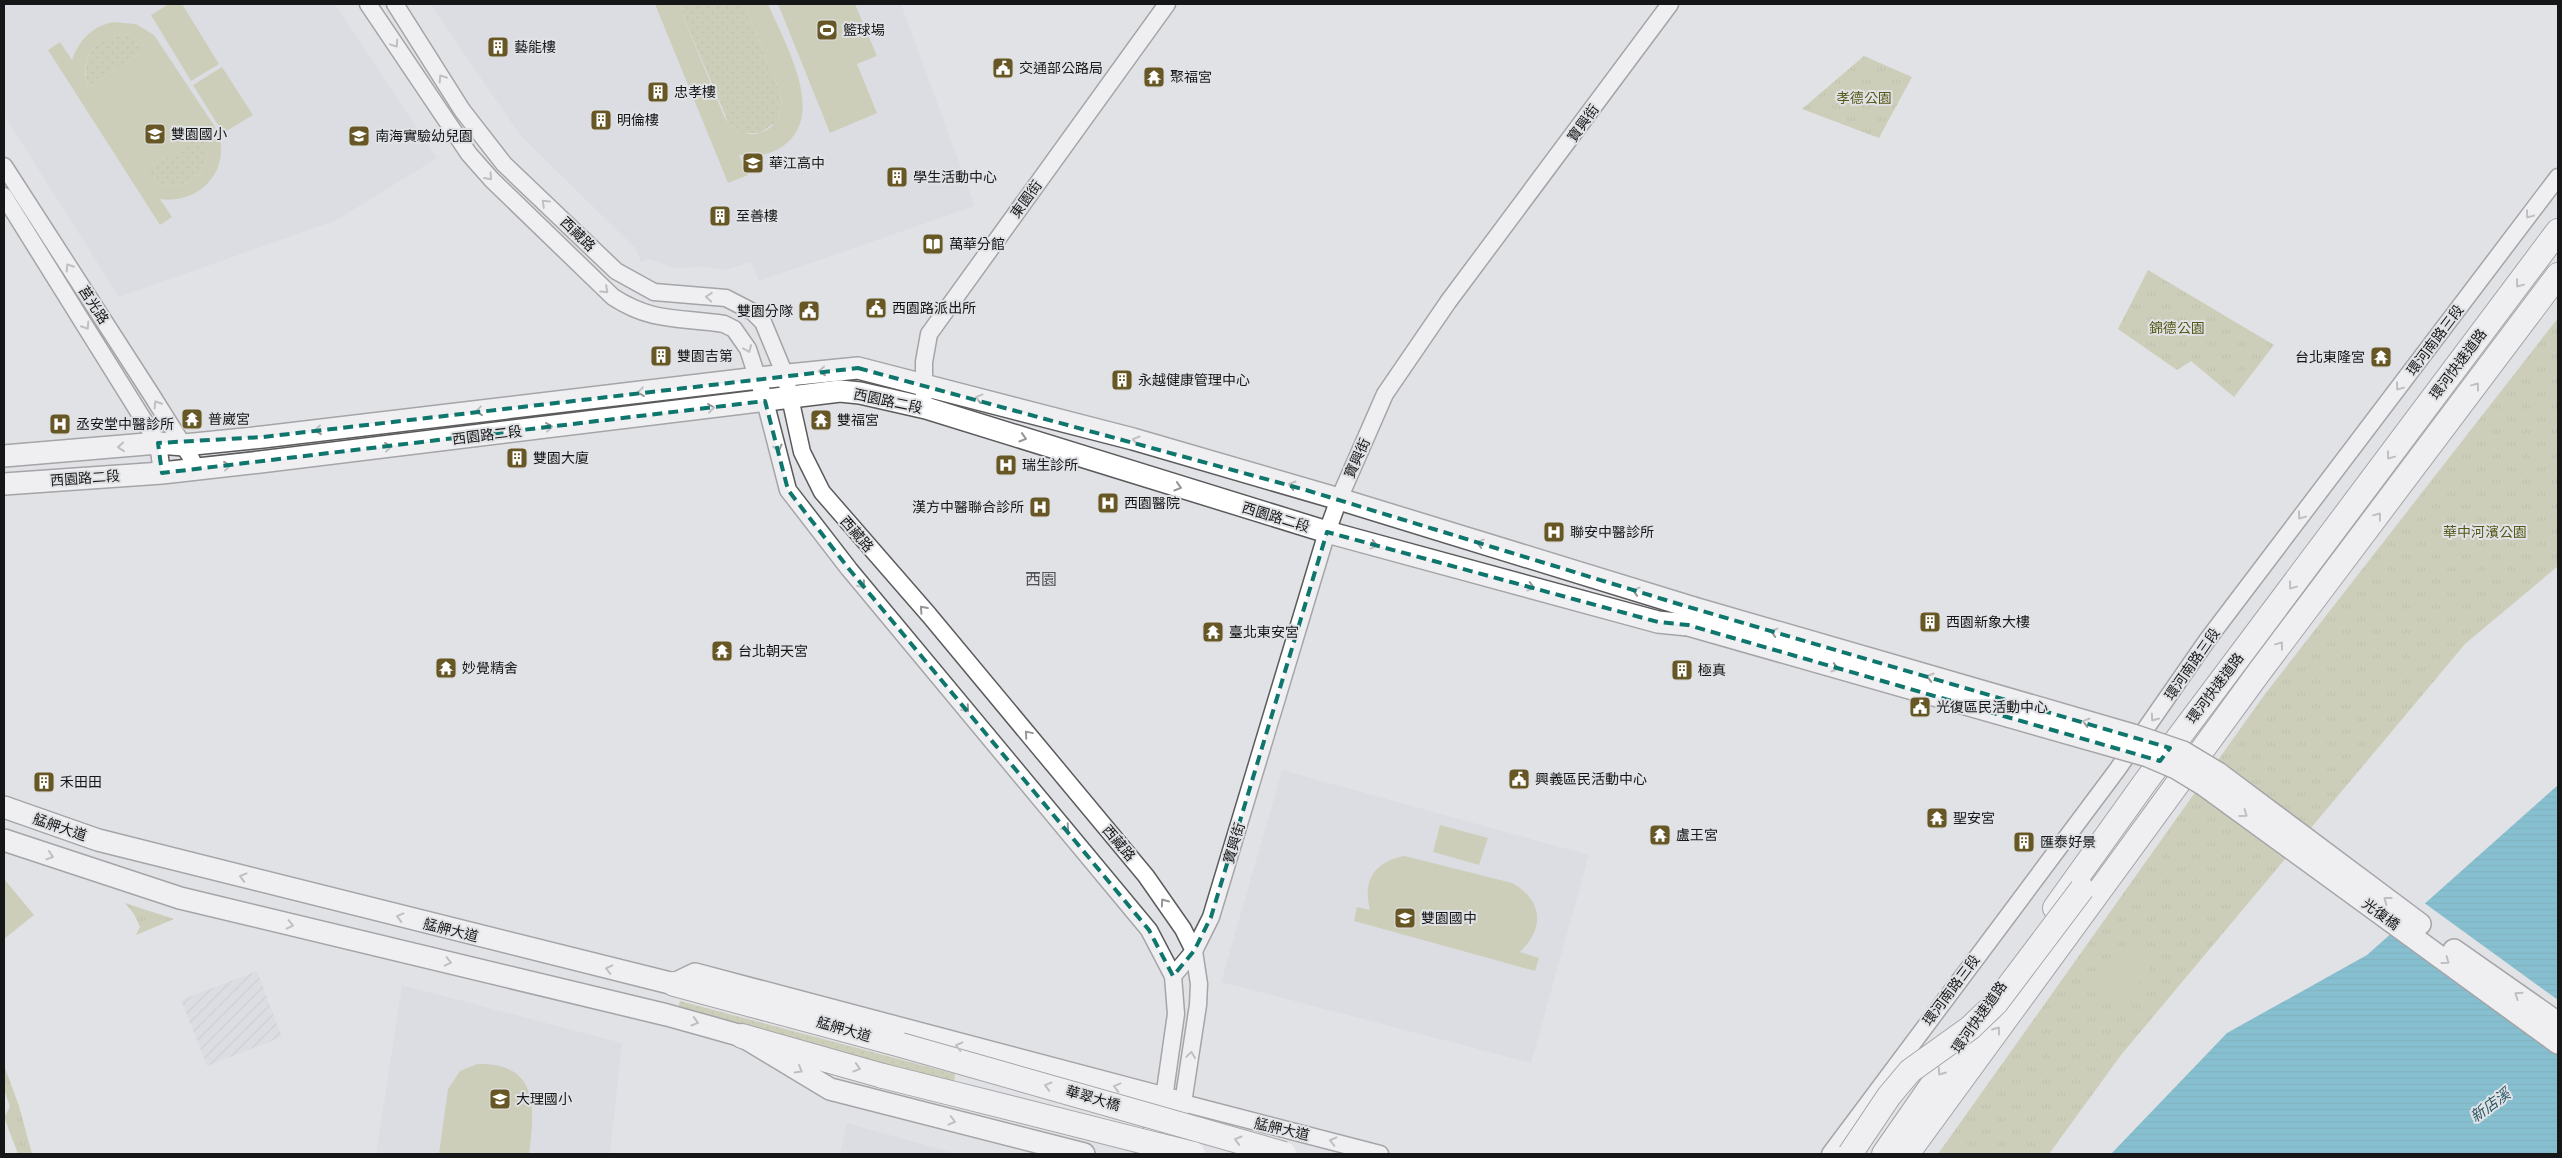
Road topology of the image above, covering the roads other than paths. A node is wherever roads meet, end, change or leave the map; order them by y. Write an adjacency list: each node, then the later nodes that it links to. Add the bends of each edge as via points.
1 (368, 4): 11 (street, 西藏路, one-way to 11, via 469,154 600,285 630,308 650,316 724,324 734,329 748,348)
2 (395, 4): 10 (street, 西藏路, one-way to 2, via 771,337 753,312 726,298 654,292 616,271 504,164 462,110)
3 (1167, 4): 12 (street, 東園街, via 929,334 925,346)
4 (1670, 4): 22 (street, 寶興街, via 1448,302 1385,394)
5 (4, 166): 17 (street, 莒光路, one-way to 5)
6 (2558, 177): 43 (street, 環河南路三段, one-way to 43, via 2208,639 2117,770)
7 (4, 196): 16 (street, 莒光路, one-way to 16)
8 (2558, 231): 45 (highway, 環河快速道路, one-way to 45, via 2096,848)
9 (2558, 275): 25 (highway, 環河快速道路, one-way to 9)
10 (786, 375): 11 (main road, 西園路二段); 12 (main road, 西園路二段, one-way to 10, via 858,368); 13 (street, 西藏路)
11 (758, 378): 14 (street, 西藏路); 17 (main road, 西園路二段, one-way to 17)
12 (923, 384): 15 (street, 東園街); 22 (main road, 西園路二段, one-way to 12, via 1133,439)
13 (790, 399): 14 (main road, 西園路二段); 15 (main road, 西園路二段, via 840,391); 29 (street, 西藏路, one-way to 13, via 1183,929 1146,876 827,498 802,452)
14 (765, 401): 19 (main road, 西園路二段, one-way to 14); 30 (street, 西藏路, one-way to 30, via 788,490 848,569 1149,930)
15 (926, 408): 23 (main road, 西園路二段, one-way to 23)
16 (158, 443): 17 (main road, 西園路二段); 18 (main road, 西園路二段, one-way to 18); 20 (street)
17 (184, 445): 19 (street, 莒光路)
18 (4, 456)
19 (196, 469): 20 (main road, 西園路二段)
20 (162, 473): 21 (main road, 西園路二段)
21 (4, 484)
22 (1338, 499): 23 (street, 寶興街); 24 (main road, 西園路二段, one-way to 22)
23 (1327, 532): 24 (main road, 西園路二段, one-way to 24, via 1658,622); 29 (street, 寶興街, via 1211,917)
24 (1688, 613): 26 (main road, bridge, via 2133,735)
25 (2260, 671): 44 (highway, bridge, via 2148,801 1996,1002 1970,1028 1910,1071); 46 (highway, 環河快速道路, one-way to 25)
26 (2211, 779): 32 (main road, 光復橋, one-way to 26); 34 (main road, 光復橋, one-way to 34)
27 (4, 807): 31 (main road, 艋舺大道, one-way to 27, via 98,840)
28 (4, 840): 33 (main road, one-way to 33, via 180,898 648,1010)
29 (1194, 951): 30 (street, 寶興街); 36 (street, 西藏路, one-way to 29, via 1198,1005 1199,984)
30 (1173, 976): 36 (street, 西藏路, via 1176,1014)
31 (674, 984): 35 (highway, 艋舺大道); 36 (main road, one-way to 31, via 695,974)
32 (2558, 1023)
33 (742, 1036): 37 (main road, one-way to 37, via 830,1089); 40 (highway, one-way to 40, bridge, via 883,1076)
34 (2558, 1043)
35 (901, 1045): 41 (highway, 華翠大橋, one-way to 35, bridge)
36 (1174, 1101): 38 (street, 西藏路); 39 (street, 西藏路); 42 (street, 艋舺大道, one-way to 36)
37 (1084, 1154)
38 (1143, 1154)
39 (1164, 1154)
40 (1194, 1154)
41 (1284, 1154)
42 (1380, 1154)
43 (1830, 1154)
44 (1850, 1154)
45 (1884, 1154)
46 (1907, 1154)

